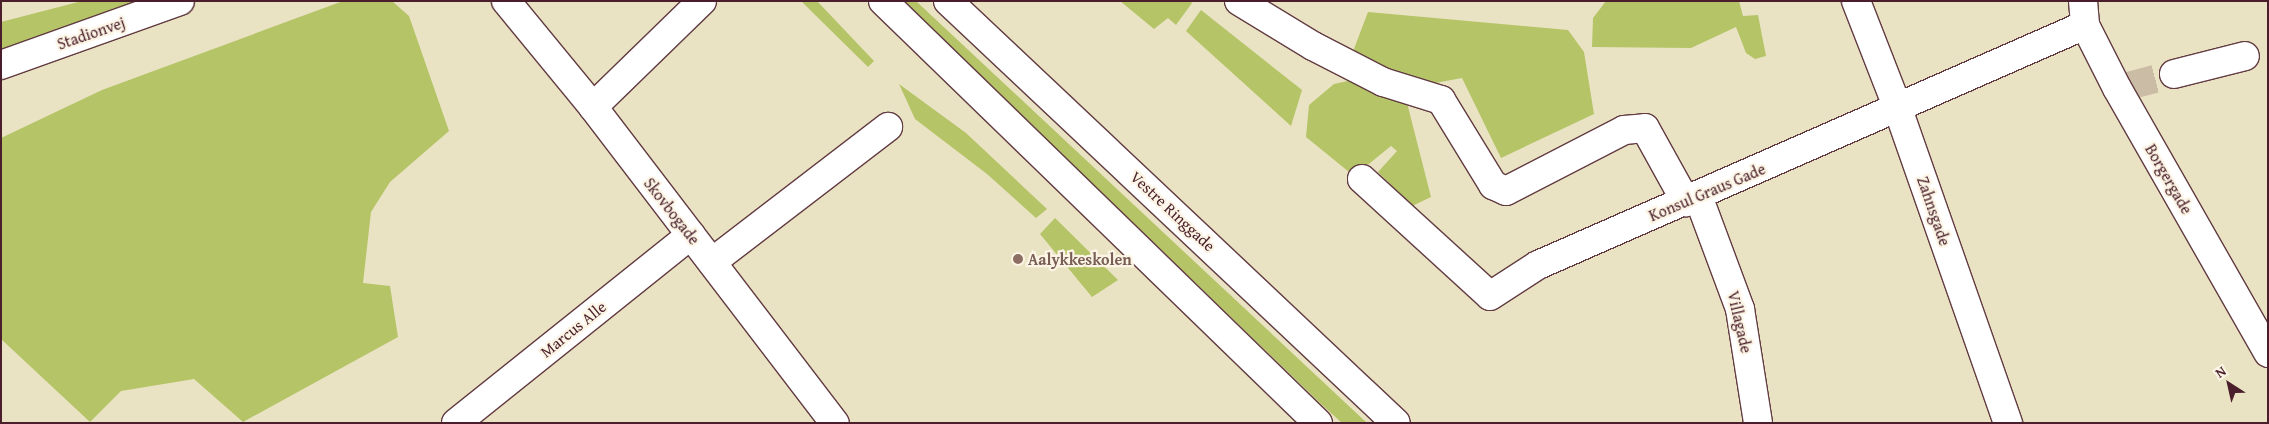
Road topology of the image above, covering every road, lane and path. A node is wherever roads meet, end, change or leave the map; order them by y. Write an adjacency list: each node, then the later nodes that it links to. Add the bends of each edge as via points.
1 (180, 1): 10 (street, Stadionvej)
2 (506, 1): 12 (street, Skovbogade)
3 (883, 1): 22 (street)
4 (948, 1): 23 (street, Vestre Ringgade)
5 (1239, 1): 16 (street, Villagade, via 1313,46 1383,82 1441,100 1493,186 1506,191 1624,130 1645,128)
6 (1856, 1): 13 (street, Zahnsgade)
7 (691, 5): 12 (street)
8 (2084, 13): 13 (street, Konsul Graus Gade); 19 (street, Borgergade)
9 (2245, 56): 11 (street)
10 (1, 65)
11 (2174, 74)
12 (593, 107): 17 (street, Skovbogade)
13 (1898, 109): 16 (street, Konsul Graus Gade); 25 (street, Zahnsgade)
14 (888, 127): 18 (street)
15 (1362, 179): 16 (street, Konsul Graus Gade, via 1490,296 1538,265)
16 (1692, 199): 24 (street, Villagade, via 1740,309)
17 (691, 235): 18 (street, Skovbogade); 20 (street, Marcus Alle)
18 (712, 262): 21 (street, Skovbogade)
19 (2268, 353)
20 (456, 423)
21 (836, 423)
22 (1318, 423)
23 (1396, 423)
24 (1758, 423)
25 (2008, 423)

